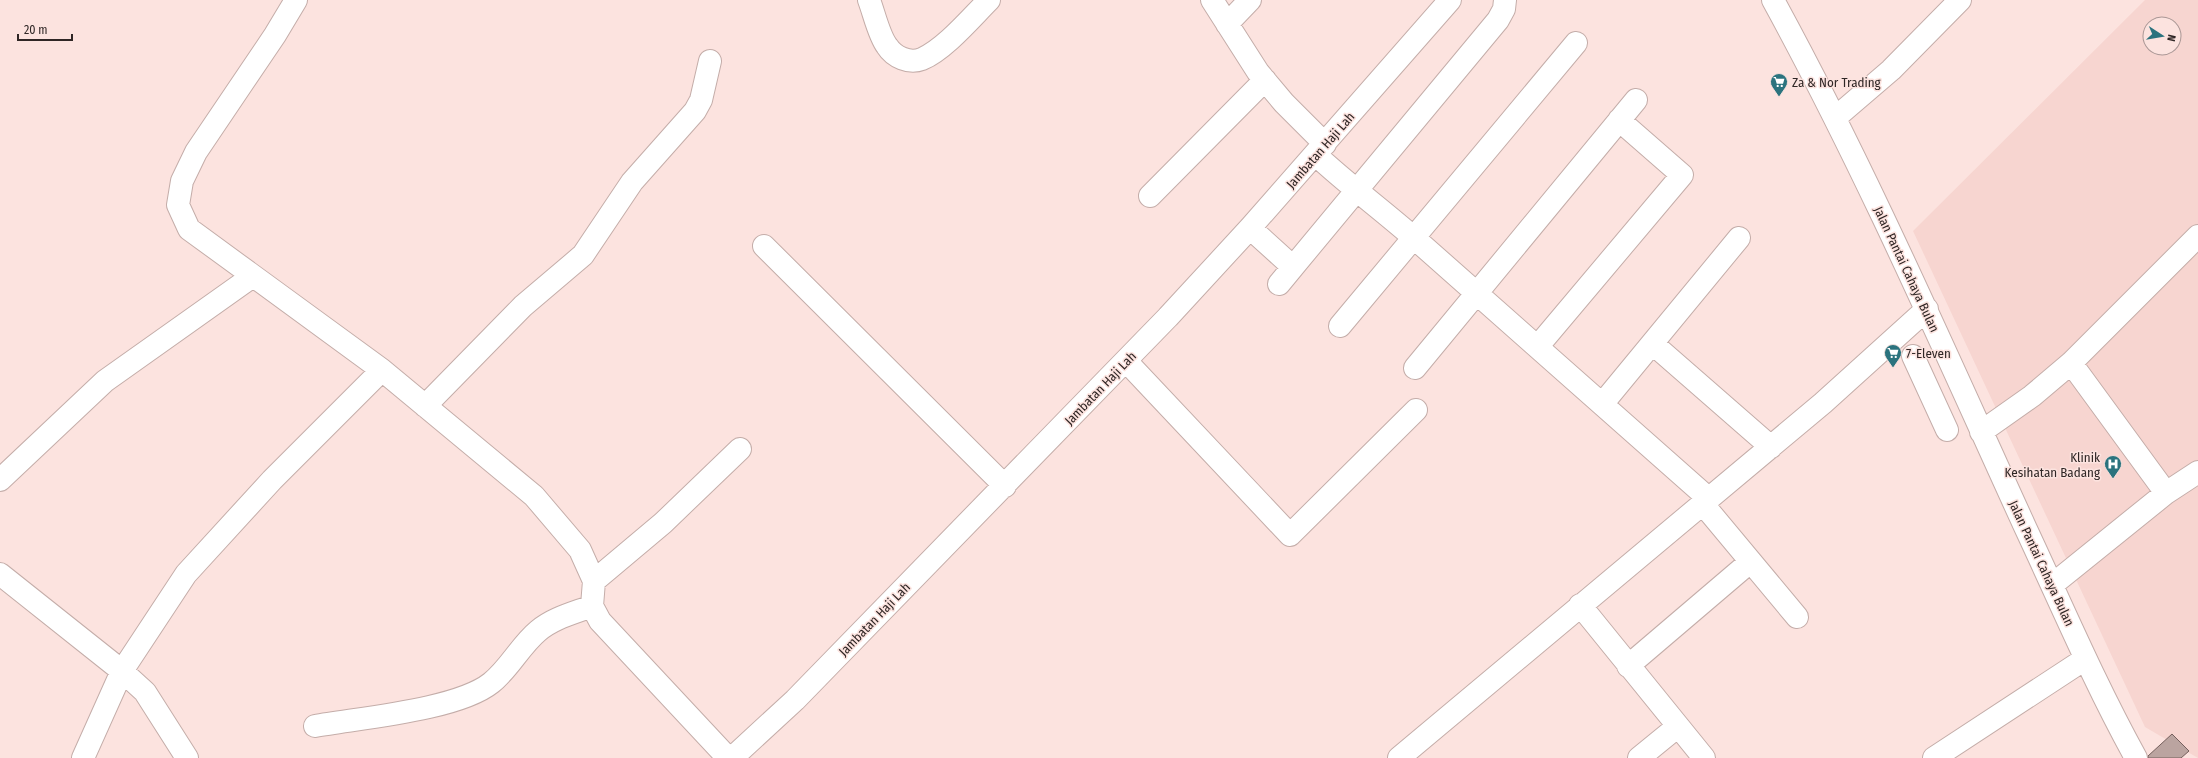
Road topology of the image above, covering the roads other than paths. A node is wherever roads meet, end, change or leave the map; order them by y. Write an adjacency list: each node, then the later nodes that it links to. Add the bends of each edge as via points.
1 (296, 0): 26 (street, via 196,152 182,181 178,205 189,229)
2 (869, 0): 3 (street, via 886,46 898,57 906,60 921,59 938,49)
3 (989, 0)
4 (1212, 0): 10 (street)
5 (1250, 0): 10 (street)
6 (1450, 0): 17 (street, Jambatan Haji Lah)
7 (1505, 0): 18 (street, via 1504,9 1498,20)
8 (1773, 0): 15 (street, Jalan Pantai Cahaya Bulan)
9 (1960, 0): 15 (street, via 1892,70)
10 (1227, 24): 13 (street)
11 (1576, 43): 22 (street)
12 (710, 61): 41 (street, via 701,100 695,110 632,182 584,255 523,306)
13 (1265, 80): 17 (street); 19 (street)
14 (1636, 100): 16 (street)
15 (1835, 118): 29 (street, Jalan Pantai Cahaya Bulan)
16 (1619, 120): 28 (street); 32 (street, via 1682,175)
17 (1320, 149): 18 (street); 20 (street, Jambatan Haji Lah)
18 (1358, 191): 22 (street); 25 (street)
19 (1150, 196)
20 (1250, 228): 25 (street); 34 (street, Jambatan Haji Lah)
21 (2198, 236): 35 (street)
22 (1414, 237): 28 (street); 30 (street)
23 (1739, 238): 31 (street)
24 (764, 246): 49 (street)
25 (1293, 267): 27 (street)
26 (253, 276): 37 (street); 47 (street, via 105,381)
27 (1279, 284)
28 (1476, 292): 32 (street); 36 (street)
29 (1927, 309): 38 (street, Jalan Pantai Cahaya Bulan); 45 (street)
30 (1340, 326)
31 (1653, 344): 40 (street); 45 (street)
32 (1538, 346): 40 (street)
33 (1913, 356): 39 (street)
34 (1126, 361): 42 (street, via 1290,535); 49 (street, Jambatan Haji Lah)
35 (2071, 363): 44 (street, via 2032,396); 50 (street)
36 (1415, 368)
37 (382, 370): 41 (street); 61 (street, via 272,480 186,574)
38 (1962, 390): 39 (street); 44 (street, Jalan Pantai Cahaya Bulan)
39 (1934, 402): 43 (street)
40 (1603, 404): 51 (street)
41 (425, 406): 54 (street, via 534,496 580,550)
42 (1416, 410)
43 (1947, 430)
44 (1981, 432): 55 (street, Jalan Pantai Cahaya Bulan)
45 (1771, 447): 51 (street)
46 (740, 449): 54 (street, via 663,523)
47 (0, 480)
48 (2194, 480): 50 (street)
49 (1005, 486): 68 (street, Jambatan Haji Lah, via 790,705)
50 (2166, 493): 55 (street)
51 (1705, 501): 52 (street); 56 (street)
52 (1750, 562): 58 (street); 60 (street)
53 (0, 574): 61 (street)
54 (594, 581): 57 (street)
55 (2052, 586): 59 (street, Jalan Pantai Cahaya Bulan)
56 (1580, 605): 60 (street); 64 (street)
57 (592, 606): 62 (street, via 557,619 538,631 492,683 475,693 430,707); 67 (street, via 600,621)
58 (1797, 618)
59 (2085, 658): 71 (street); 72 (street, Jalan Pantai Cahaya Bulan)
60 (1628, 666): 63 (street)
61 (122, 670): 65 (street); 66 (street, via 145,692)
62 (315, 726)
63 (1677, 727): 69 (street); 70 (street)
64 (1409, 755)
65 (83, 758)
66 (187, 758)
67 (728, 758)
68 (732, 758)
69 (1639, 758)
70 (1704, 758)
71 (1934, 758)
72 (2136, 758)

